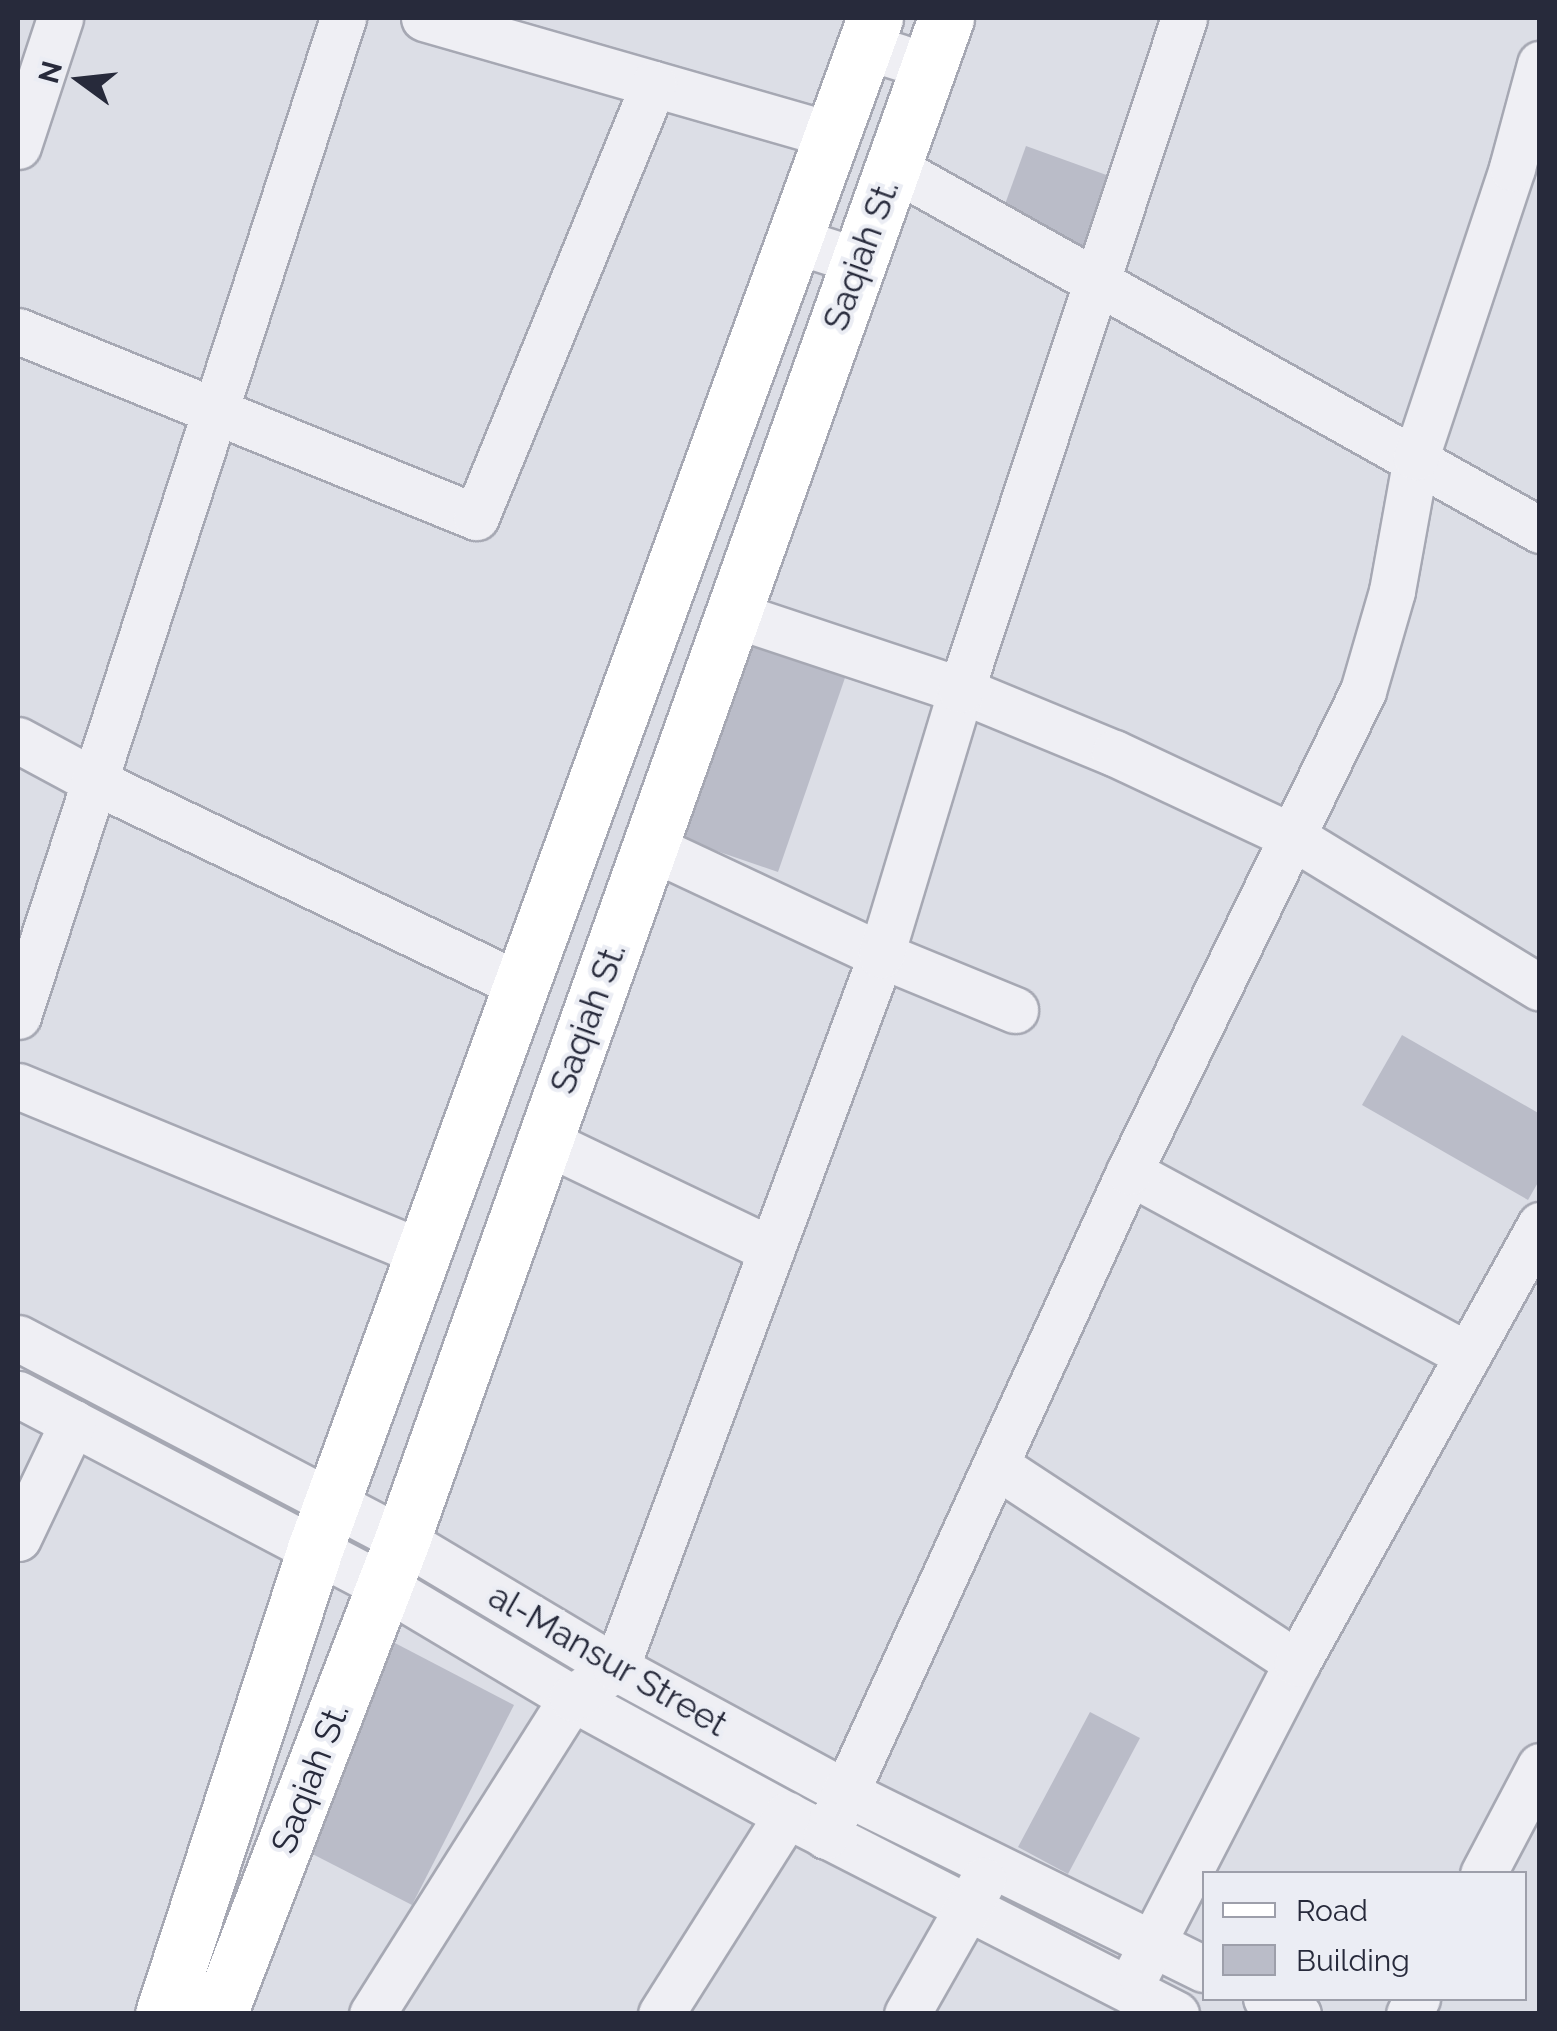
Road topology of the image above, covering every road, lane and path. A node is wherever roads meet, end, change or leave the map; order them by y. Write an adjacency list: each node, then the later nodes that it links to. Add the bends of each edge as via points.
1 (60, 18): 10 (street)
2 (343, 18): 16 (street)
3 (424, 18): 8 (street)
4 (1184, 18): 14 (street)
5 (869, 32): 6 (street); 9 (main road, Saqiah St.)
6 (937, 42): 11 (main road, Saqiah St.)
7 (1540, 64): 17 (street)
8 (654, 84): 9 (street); 16 (street, via 476,516)
9 (831, 136): 12 (main road, Saqiah St.)
10 (18, 146)
11 (892, 167): 13 (main road, Saqiah St.); 14 (street)
12 (793, 240): 13 (street); 26 (main road, Saqiah St.)
13 (859, 261): 19 (main road, Saqiah St.)
14 (1097, 280): 17 (street); 20 (street)
15 (18, 332): 16 (street)
16 (214, 411): 22 (street)
17 (1416, 458): 18 (street); 23 (street, via 1380,645)
18 (1540, 530)
19 (732, 614): 20 (street); 24 (main road, Saqiah St.)
20 (960, 690): 23 (street); 25 (street)
21 (18, 740): 22 (street)
22 (94, 781): 26 (street); 29 (street)
23 (1294, 838): 27 (street); 32 (street)
24 (650, 847): 25 (street); 31 (main road, Saqiah St.)
25 (880, 955): 28 (street); 34 (street)
26 (521, 986): 35 (main road, Saqiah St.)
27 (1540, 988)
28 (1014, 1010)
29 (18, 1016)
30 (18, 1086): 35 (street)
31 (544, 1140): 34 (street); 43 (main road, Saqiah St.)
32 (1130, 1172): 37 (street); 40 (street)
33 (1540, 1224): 37 (street)
34 (771, 1250): 45 (street)
35 (423, 1253): 41 (main road, Saqiah St.)
36 (18, 1338): 41 (street, al-Mansur Street)
37 (1468, 1354): 44 (street)
38 (18, 1394): 39 (street, al-Mansur Street)
39 (73, 1422): 41 (street, al-Mansur Street); 42 (street)
40 (996, 1466): 44 (street); 48 (street)
41 (323, 1526): 43 (street, al-Mansur Street); 58 (main road, Saqiah St.)
42 (18, 1538)
43 (393, 1563): 45 (street, al-Mansur Street); 46 (street, al-Mansur Street); 59 (main road, Saqiah St.)
44 (1297, 1663): 54 (street)
45 (616, 1668): 46 (street); 48 (street, al-Mansur Street)
46 (572, 1698): 49 (street, al-Mansur Street); 60 (street)
47 (1540, 1766): 52 (street)
48 (844, 1792): 50 (street); 51 (street, al-Mansur Street)
49 (787, 1815): 50 (street, al-Mansur Street); 61 (street)
50 (826, 1836): 53 (street, al-Mansur Street)
51 (992, 1865): 53 (street); 54 (street, al-Mansur Street)
52 (1485, 1871)
53 (969, 1907): 56 (street, al-Mansur Street); 62 (street)
54 (1151, 1944): 55 (street, al-Mansur Street); 56 (street)
55 (1201, 1968): 63 (street)
56 (1130, 1986): 63 (street, al-Mansur Street)
57 (1272, 2001): 64 (street)
58 (163, 2014)
59 (219, 2014)
60 (372, 2014)
61 (662, 2014)
62 (907, 2014)
63 (1176, 2014)
64 (1298, 2014)

